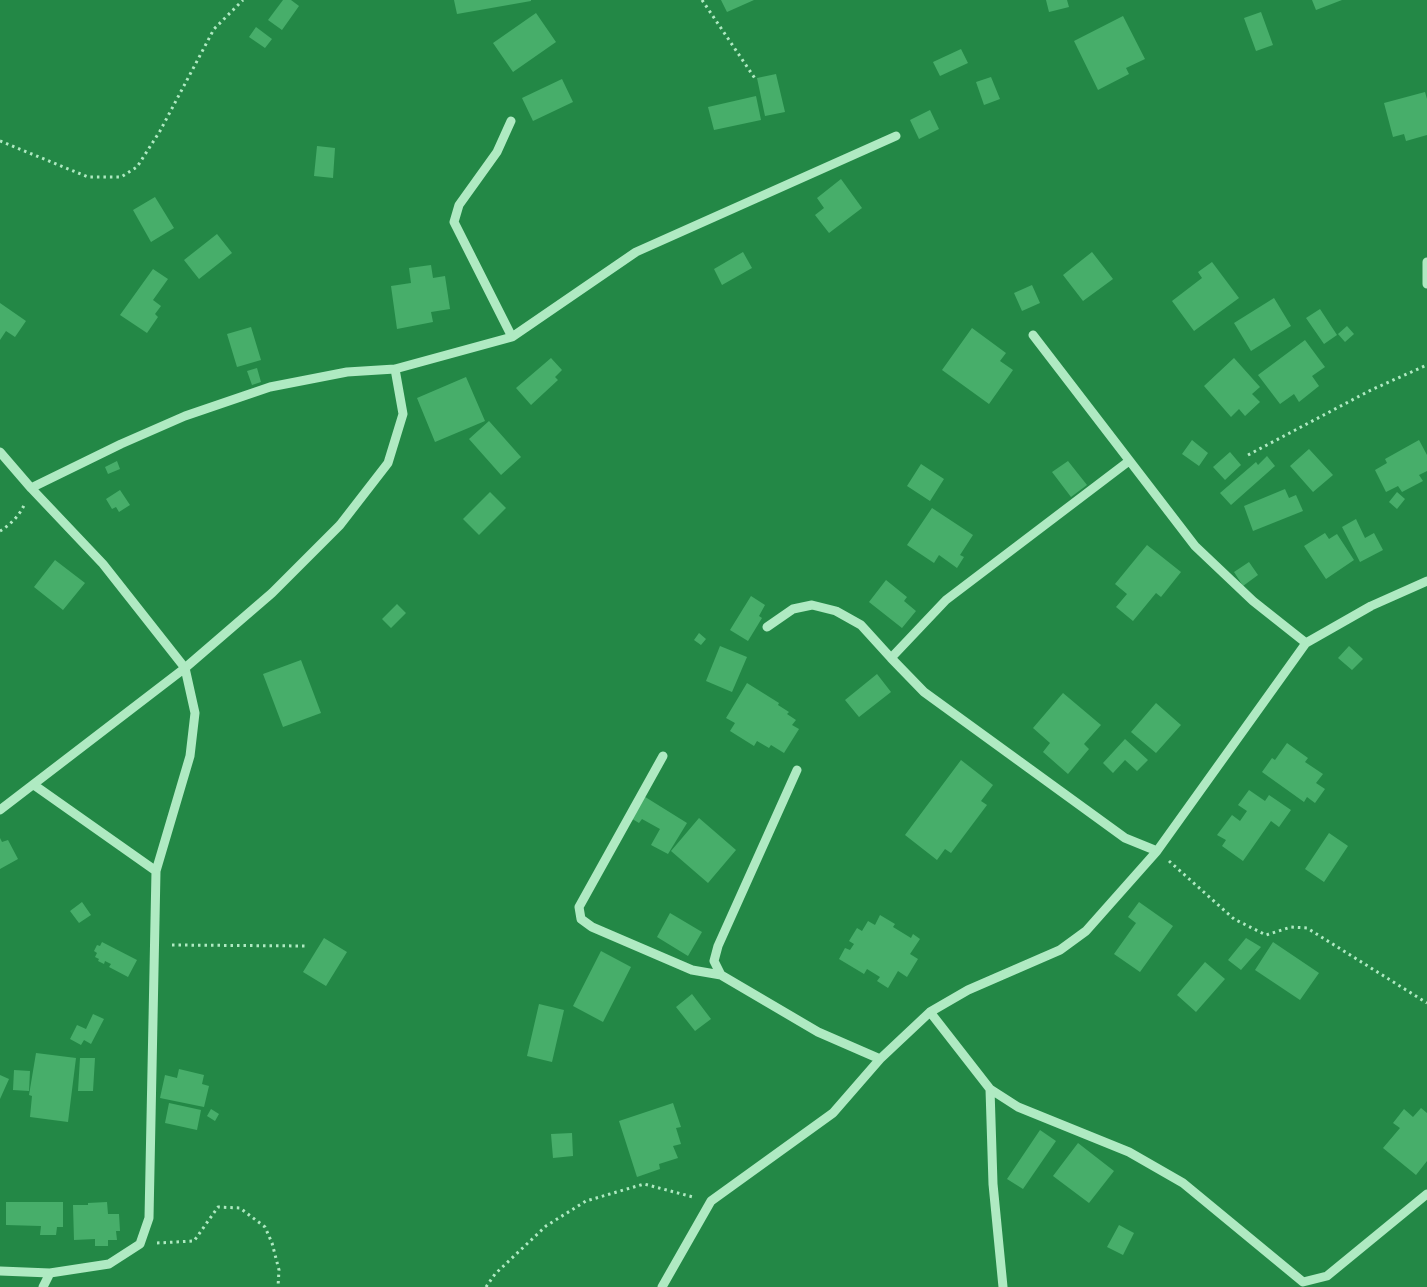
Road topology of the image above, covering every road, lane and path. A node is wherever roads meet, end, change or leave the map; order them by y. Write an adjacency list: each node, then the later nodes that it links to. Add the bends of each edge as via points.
1 (243, 0): 6 (path, via 214,29 160,131 137,167 121,177 88,177)
2 (702, 0): 3 (path)
3 (756, 80)
4 (511, 121): 10 (street, via 497,152 459,205 454,222)
5 (896, 136): 10 (street, via 636,252)
6 (0, 141)
7 (1427, 262): 8 (street)
8 (1427, 284)
9 (1033, 335): 15 (street)
10 (512, 337): 12 (street)
11 (1427, 366): 14 (path, via 1370,390)
12 (395, 369): 16 (street, via 347,372 262,390 185,416); 22 (street, via 403,414 388,462 340,525 272,593)
13 (0, 452): 16 (street)
14 (1248, 456)
15 (1129, 461): 20 (street, via 1195,546 1253,601); 21 (street, via 946,600)
16 (31, 488): 17 (path, via 22,511); 22 (street, via 103,564)
17 (0, 531)
18 (1427, 581): 20 (street, via 1371,606)
19 (768, 627): 21 (street, via 793,609 812,605 836,611 861,625)
20 (1306, 643): 27 (street)
21 (891, 658): 27 (street, via 924,692 1125,838)
22 (185, 668): 25 (street); 28 (street, via 195,713 190,756)
23 (663, 756): 31 (street, via 579,907 581,919 592,927 692,970)
24 (797, 770): 31 (street, via 718,946 714,962)
25 (34, 785): 26 (street); 28 (street)
26 (0, 810)
27 (1157, 851): 32 (path, via 1234,920 1266,935 1291,926 1307,928); 33 (street, via 1086,931 1073,941 1060,950 968,990)
28 (156, 871): 29 (street)
29 (154, 945): 30 (path); 38 (street, via 149,1218)
30 (306, 946)
31 (721, 975): 34 (street, via 818,1032)
32 (1427, 1003)
33 (930, 1012): 34 (street); 35 (street)
34 (880, 1059): 37 (street, via 833,1113)
35 (990, 1089): 36 (street, via 1018,1107 1129,1152 1183,1183 1303,1282 1327,1276); 45 (street, via 993,1184)
36 (1427, 1194)
37 (711, 1201): 43 (path, via 644,1184 586,1201 546,1226 495,1274); 44 (street)
38 (140, 1244): 40 (street, via 110,1264); 42 (path, via 194,1241 218,1207 240,1208 265,1227 279,1270)
39 (0, 1271): 40 (street)
40 (50, 1273): 41 (street)
41 (43, 1287)
42 (278, 1287)
43 (486, 1287)
44 (662, 1287)
45 (1003, 1287)

